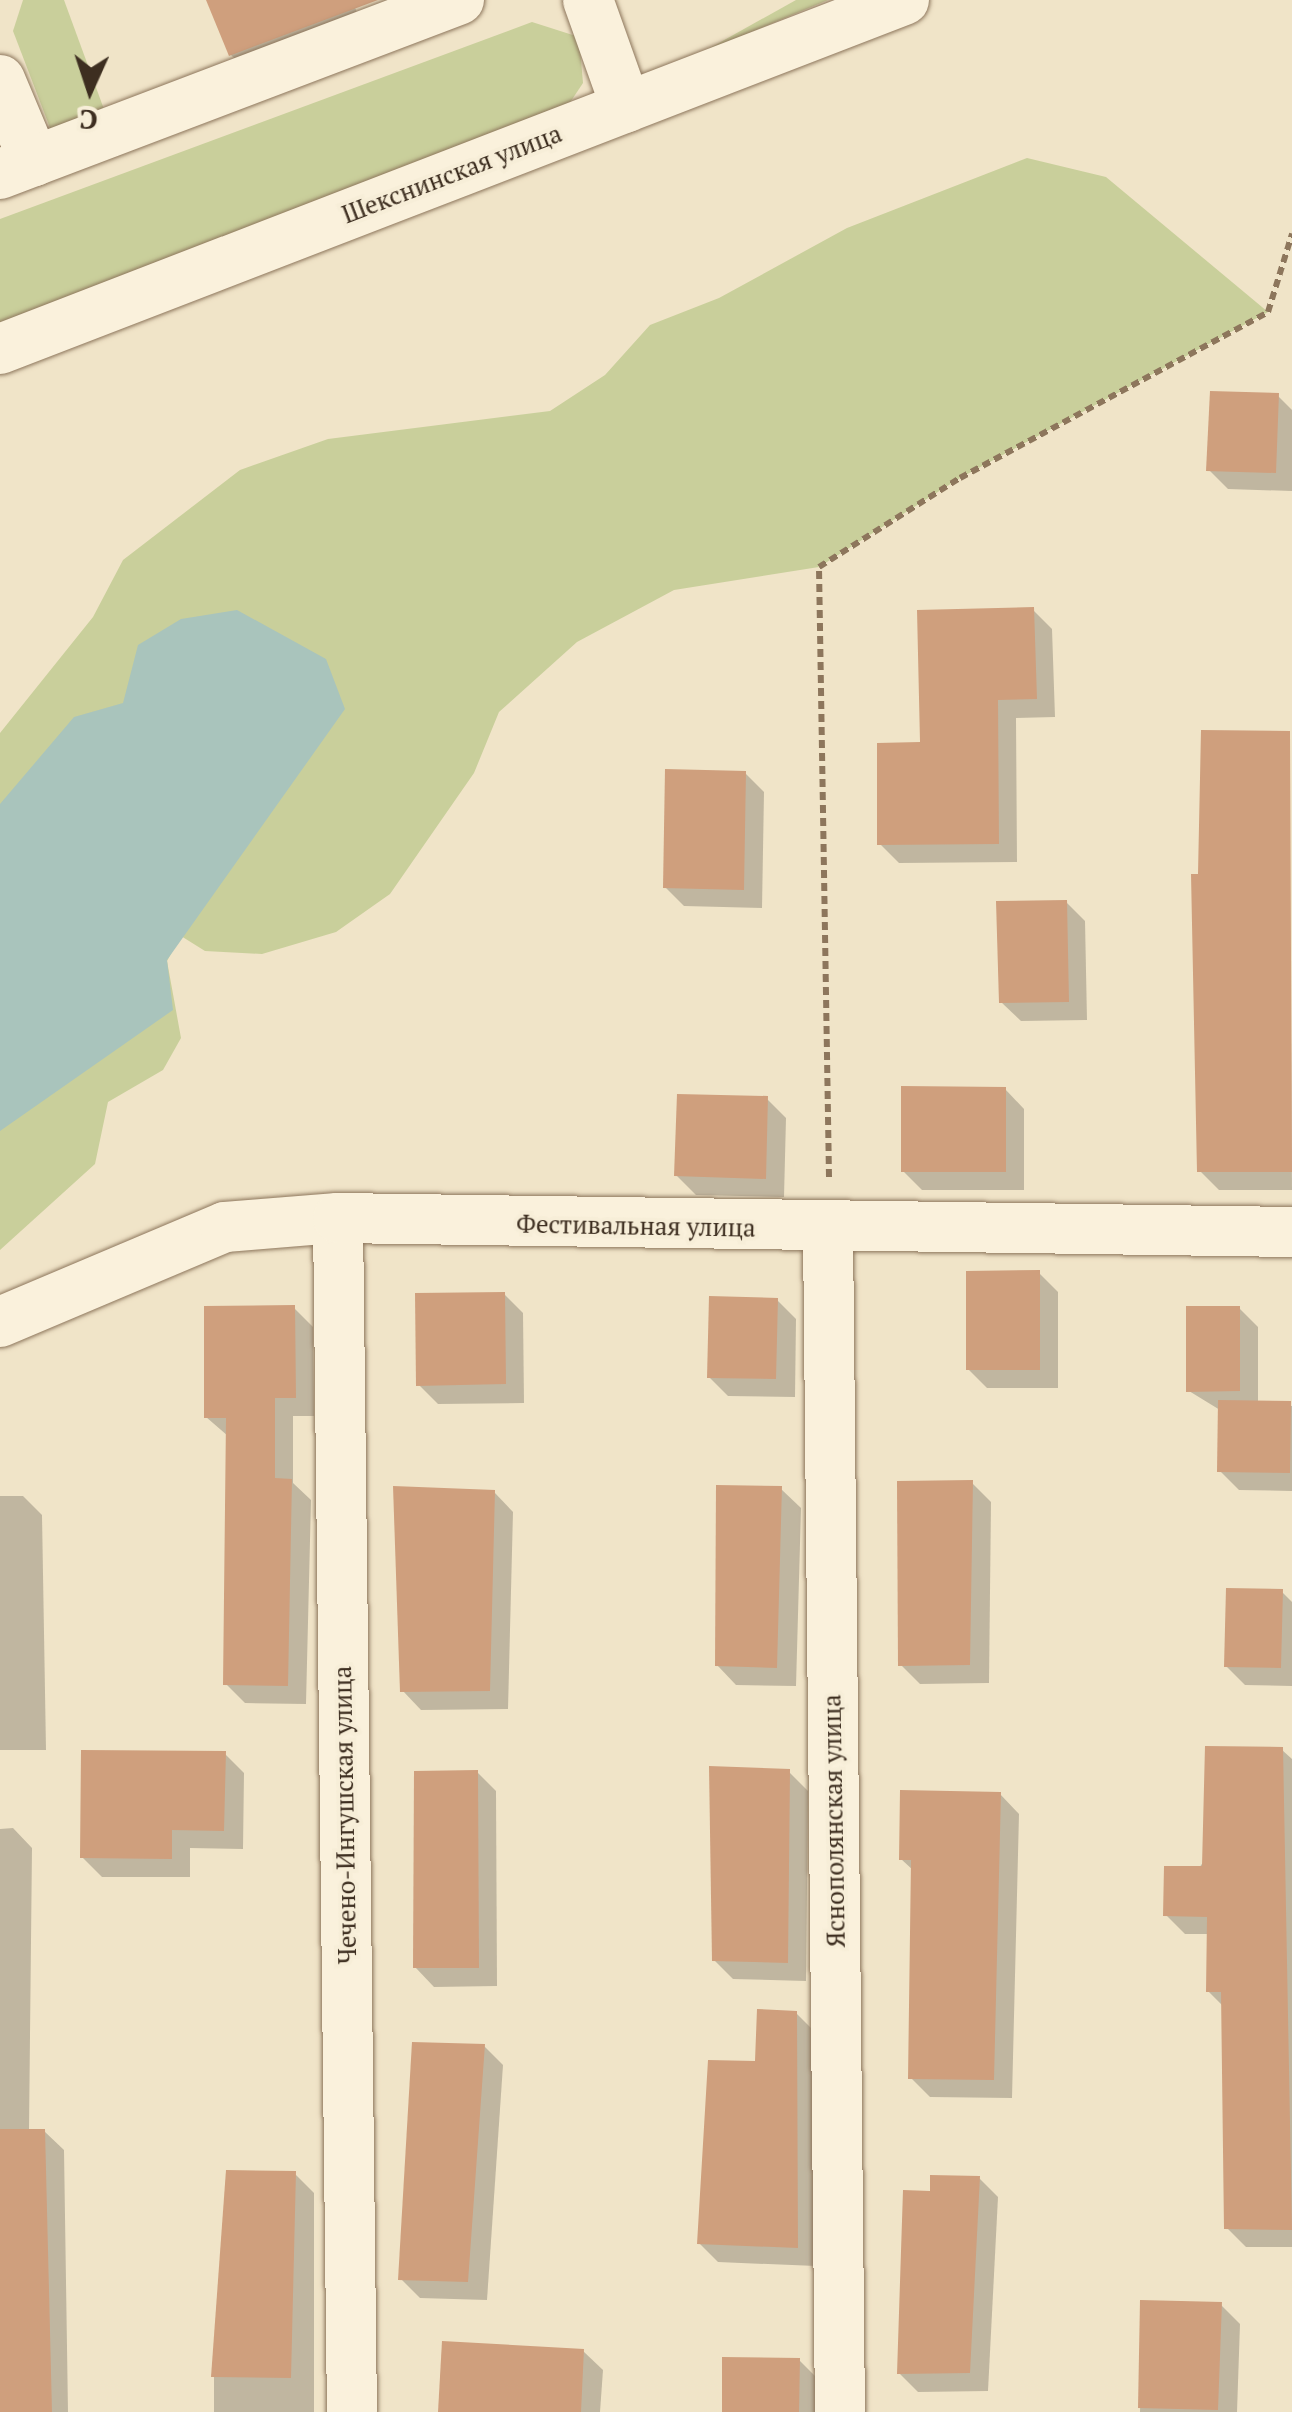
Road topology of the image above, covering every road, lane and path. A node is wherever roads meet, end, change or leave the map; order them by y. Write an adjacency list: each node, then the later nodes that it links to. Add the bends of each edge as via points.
1 (588, 0): 5 (street)
2 (904, 0): 5 (street, Шекснинская улица)
3 (440, 3): 6 (street)
4 (0, 80): 6 (street)
5 (626, 108): 8 (street, Шекснинская улица)
6 (17, 167)
7 (1292, 234): 10 (path, via 1268,312 960,478 819,567)
8 (0, 349)
9 (338, 1218): 10 (street, Фестивальная улица); 12 (street, Фестивальная улица, via 225,1227); 13 (street, Чечено-Ингушская улица)
10 (828, 1230): 11 (street, Фестивальная улица); 14 (street, Яснополянская улица)
11 (1292, 1232)
12 (0, 1322)
13 (352, 2412)
14 (840, 2412)

